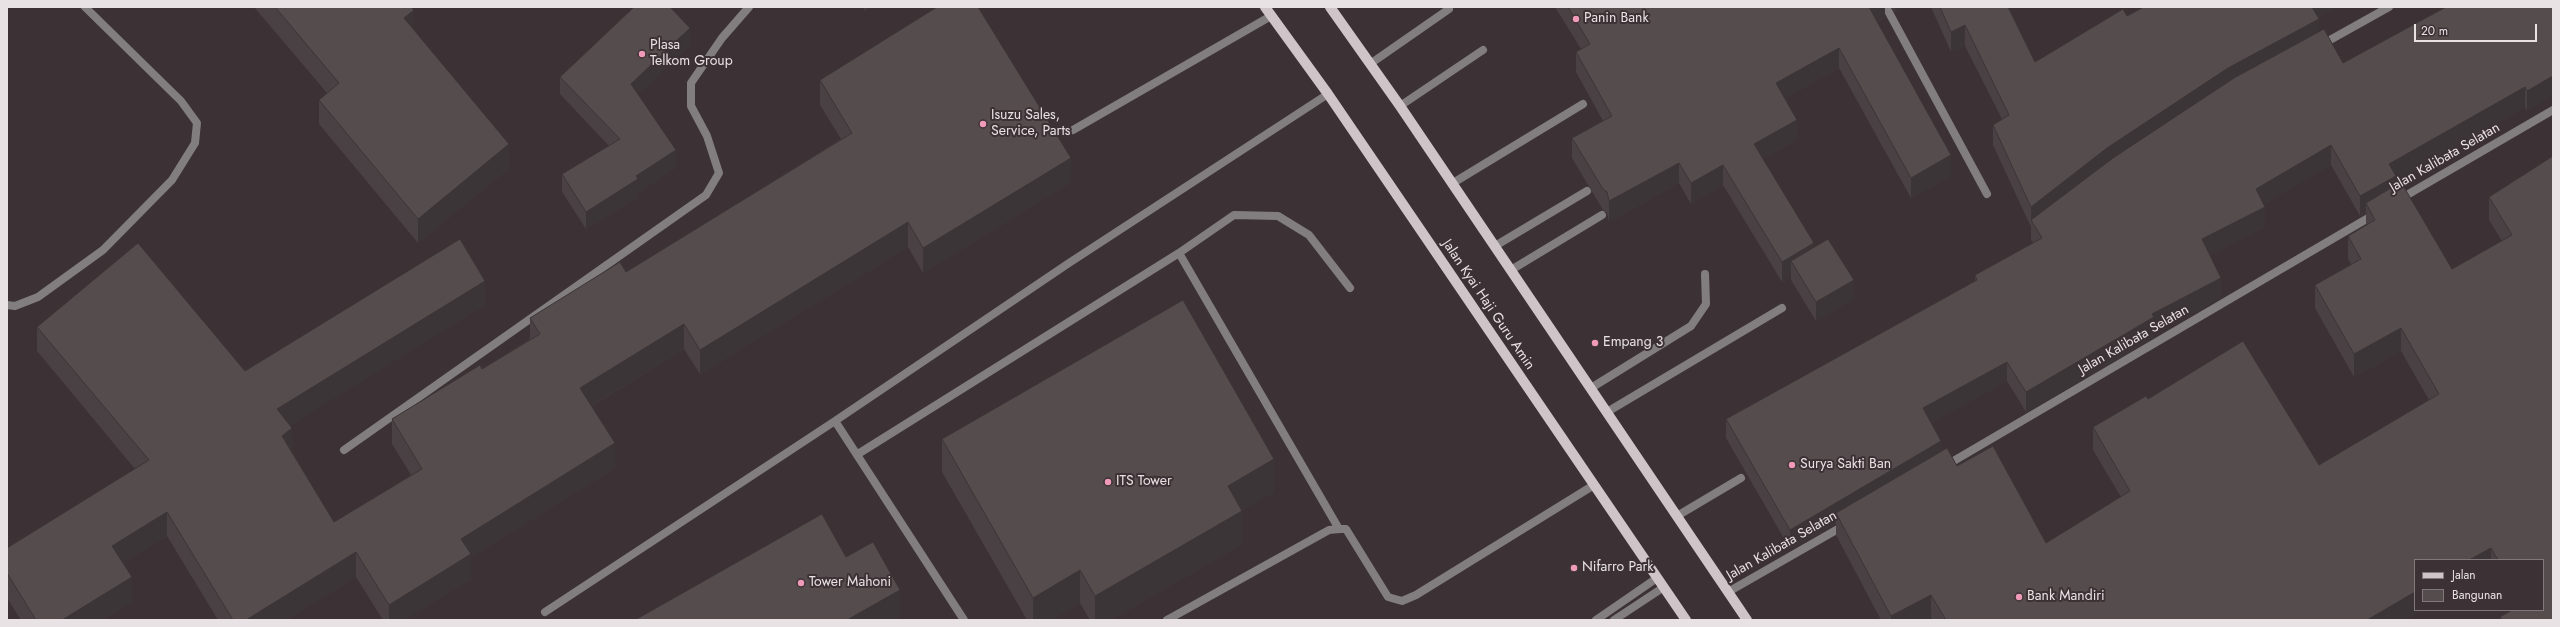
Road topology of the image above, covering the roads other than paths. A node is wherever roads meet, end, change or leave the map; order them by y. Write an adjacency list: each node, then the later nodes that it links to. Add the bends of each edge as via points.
1 (85, 7): 28 (street, via 181,101 197,123 195,143 172,180 103,250 38,297 15,306)
2 (748, 7): 33 (street, via 722,38 691,83 690,106 707,136 720,173 706,195)
3 (1265, 7): 8 (main road, Jalan Kyai Haji Guru Amin)
4 (1330, 7): 11 (main road)
5 (1886, 7): 19 (street)
6 (2389, 7): 9 (street)
7 (1449, 9): 11 (street)
8 (1271, 16): 12 (main road, Jalan Kyai Haji Guru Amin); 16 (street)
9 (2315, 48)
10 (1482, 50): 14 (street)
11 (1370, 64): 14 (main road)
12 (1328, 94): 32 (street, via 1069,263); 37 (main road, Jalan Kyai Haji Guru Amin)
13 (1583, 104): 17 (street)
14 (1400, 106): 17 (main road)
15 (2553, 110): 20 (street, Jalan Kalibata Selatan)
16 (1073, 130)
17 (1453, 183): 23 (main road)
18 (1587, 191): 23 (street)
19 (1987, 194)
20 (2395, 202)
21 (2381, 210): 35 (street, Jalan Kalibata Selatan)
22 (1602, 215): 25 (street)
23 (1496, 246): 25 (main road)
24 (1179, 253): 27 (street, via 1234,215 1278,216 1309,235); 34 (street); 40 (street)
25 (1511, 270): 30 (main road)
26 (1705, 274): 30 (street, via 1706,304 1691,326)
27 (1350, 288)
28 (7, 305)
29 (1782, 308): 31 (street)
30 (1591, 388): 31 (main road)
31 (1607, 412): 38 (main road)
32 (835, 421): 34 (street); 44 (street)
33 (344, 450)
34 (858, 454): 45 (street)
35 (1934, 472)
36 (1740, 478): 38 (street)
37 (1594, 485): 40 (street, via 1416,595 1402,601 1388,597 1346,529); 41 (main road, Jalan Kyai Haji Guru Amin)
38 (1677, 516): 43 (main road)
39 (1852, 520): 43 (street, Jalan Kalibata Selatan)
40 (1339, 529): 46 (street, via 1329,530)
41 (1657, 578): 42 (main road, Jalan Kyai Haji Guru Amin); 47 (street)
42 (1664, 587): 48 (street); 49 (main road, Jalan Kyai Haji Guru Amin)
43 (1728, 592): 50 (main road)
44 (545, 612)
45 (964, 620)
46 (1167, 620)
47 (1596, 620)
48 (1614, 620)
49 (1686, 620)
50 (1747, 620)

